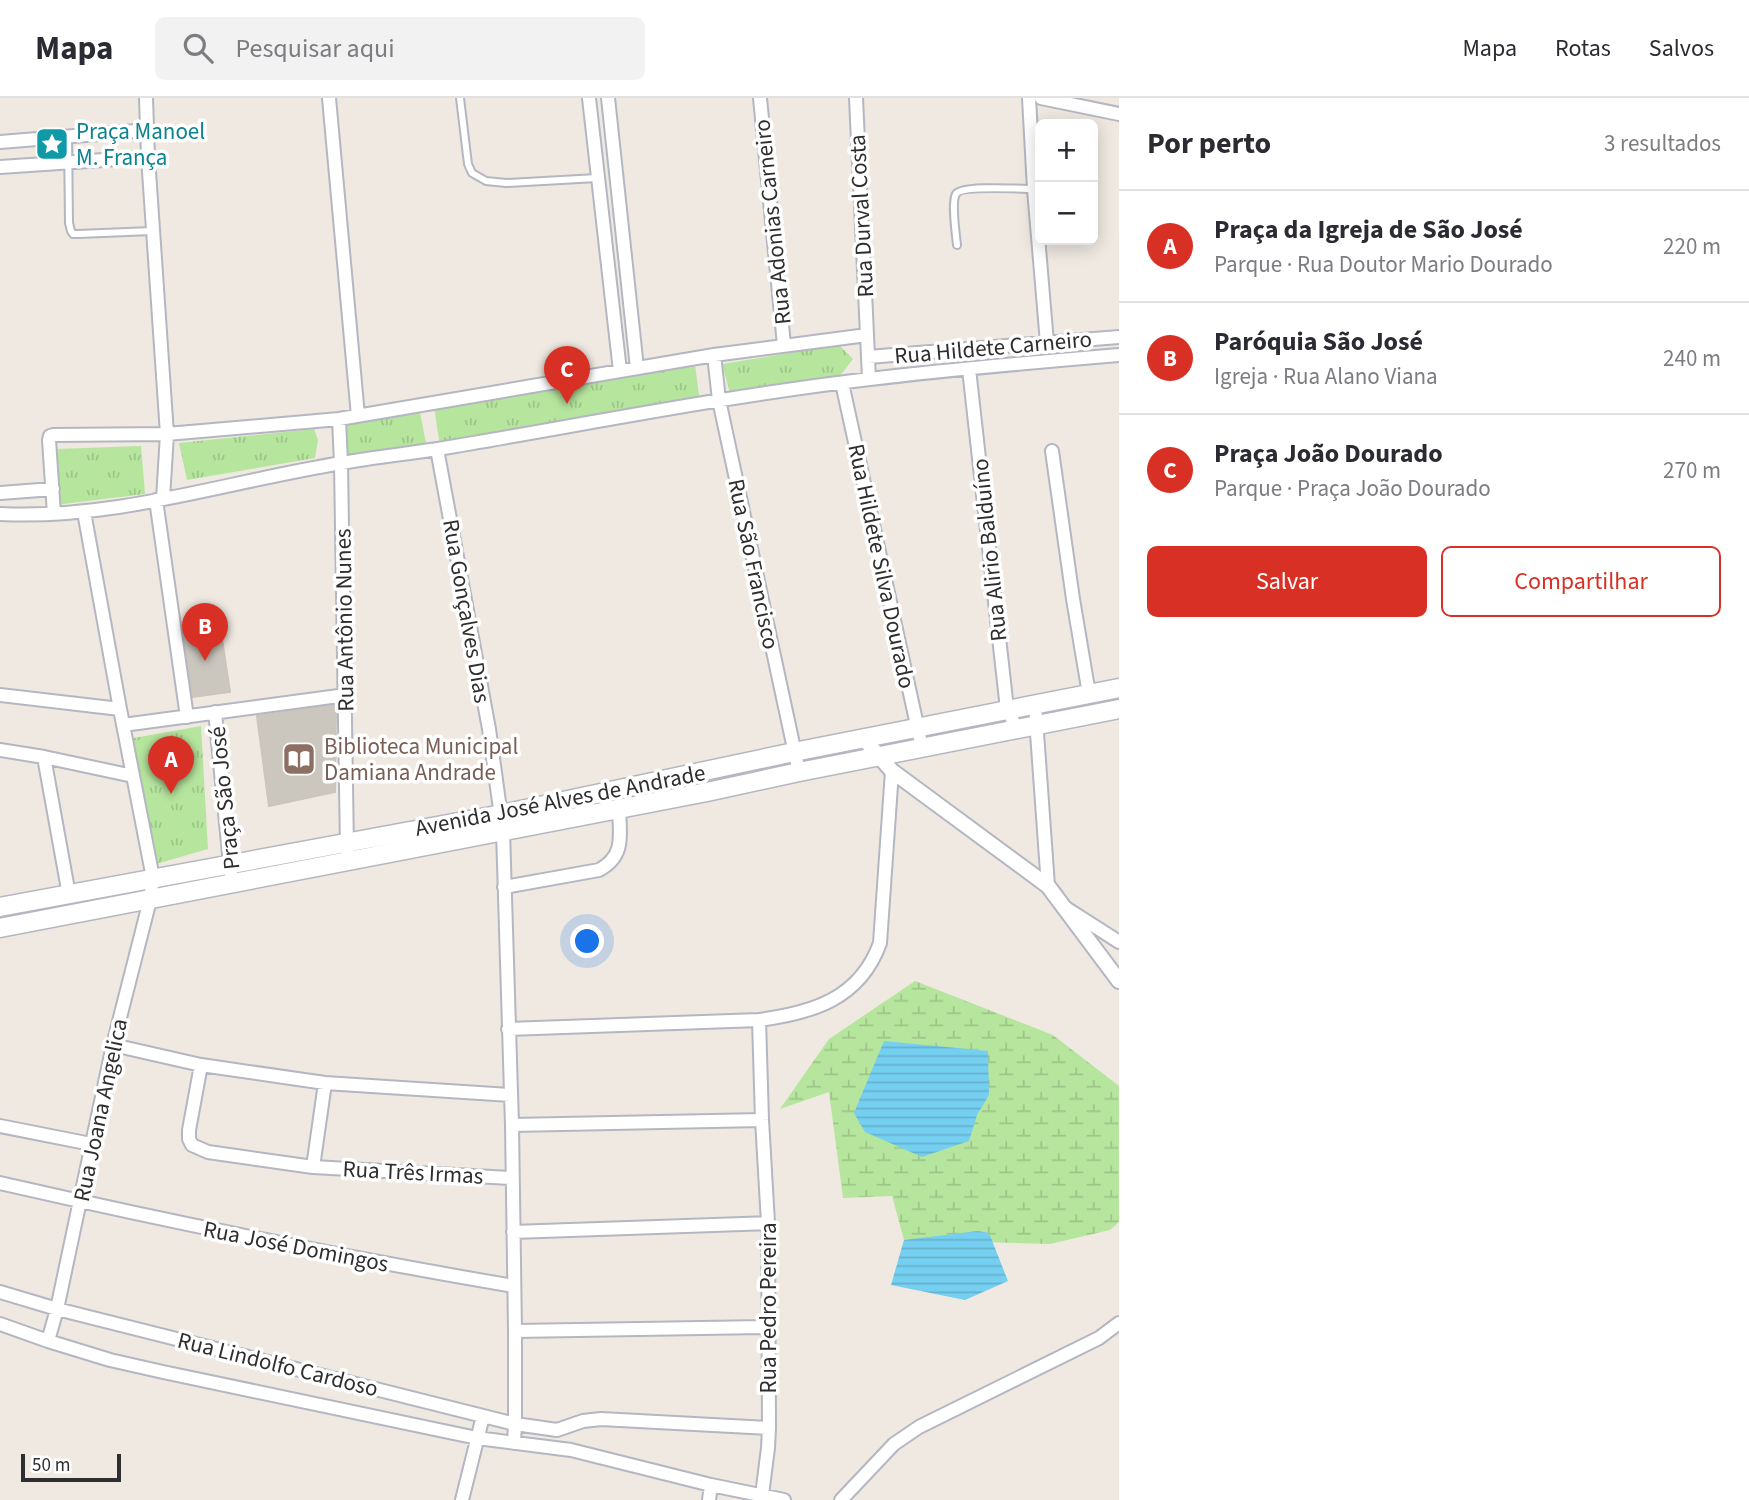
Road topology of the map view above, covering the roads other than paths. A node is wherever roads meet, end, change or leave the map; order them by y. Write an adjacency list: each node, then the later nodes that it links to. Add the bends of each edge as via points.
1 (146, 98): 11 (street)
2 (329, 98): 36 (street)
3 (460, 98): 17 (lane, via 472,173 486,181 506,183)
4 (589, 98): 17 (street)
5 (608, 98): 30 (street)
6 (760, 98): 24 (street, Rua Adonias Carneiro)
7 (856, 98): 21 (street, Rua Durval Costa)
8 (1029, 98): 18 (street)
9 (1041, 98): 10 (street)
10 (1119, 114)
11 (148, 130): 12 (street); 14 (street)
12 (68, 137): 13 (street); 15 (lane)
13 (0, 142)
14 (148, 157): 15 (street); 19 (street)
15 (69, 163): 16 (street); 19 (lane, via 73,234)
16 (0, 167)
17 (597, 178): 32 (street)
18 (1034, 190): 20 (lane, via 958,191 954,204); 23 (street)
19 (153, 231): 38 (street)
20 (957, 245)
21 (867, 335): 24 (street); 28 (street, Rua Durval Costa)
22 (1119, 337): 23 (street, Rua Hildete Carneiro)
23 (1047, 343): 25 (street, Rua Hildete Carneiro)
24 (785, 345): 26 (street)
25 (1024, 345): 28 (street, Rua Hildete Carneiro); 29 (street)
26 (714, 355): 30 (street); 35 (street, Rua São Francisco)
27 (1119, 355): 29 (street, Rua Hildete Carneiro)
28 (868, 357): 33 (street, Rua Durval Costa)
29 (1024, 363): 31 (street, Rua Hildete Carneiro)
30 (637, 368): 32 (street)
31 (969, 369): 33 (street, Rua Hildete Carneiro); 54 (street, Rua Alirio Balduíno)
32 (620, 371): 36 (street)
33 (869, 379): 34 (street, Rua Hildete Carneiro)
34 (842, 383): 35 (street, Rua Hildete Carneiro); 60 (street, Rua Hildete Silva Dourado)
35 (719, 400): 39 (street, Rua Hildete Carneiro); 65 (street, Rua São Francisco)
36 (358, 415): 37 (street)
37 (339, 419): 38 (street); 41 (street, Rua Antônio Nunes)
38 (167, 434): 42 (street, via 51,435); 44 (street)
39 (437, 449): 41 (street, Rua Hildete Carneiro); 72 (street, Rua Gonçalves Dias)
40 (1052, 451): 49 (street)
41 (341, 463): 44 (street, Rua Hildete Carneiro); 51 (street, Rua Antônio Nunes)
42 (53, 489): 43 (street); 47 (street)
43 (4, 493): 46 (street)
44 (159, 499): 45 (street, Rua Hildete Carneiro); 57 (street)
45 (84, 512): 47 (street, Rua Hildete Carneiro); 53 (street, Rua Joana Angelica)
46 (3, 514): 47 (street, Rua Hildete Carneiro)
47 (54, 514)
48 (1119, 688): 49 (main road, Avenida José Alves de Andrade)
49 (1089, 694): 52 (main road, Avenida José Alves de Andrade)
50 (0, 695): 53 (street)
51 (346, 695): 56 (street); 73 (street, Rua Antônio Nunes)
52 (1035, 705): 54 (main road, Avenida José Alves de Andrade); 59 (street)
53 (120, 709): 58 (street, Rua Joana Angelica)
54 (1007, 709): 60 (main road, Avenida José Alves de Andrade); 61 (street, Rua Alirio Balduíno)
55 (1119, 709): 59 (main road, Avenida José Alves de Andrade)
56 (215, 712): 57 (street); 75 (street, Praça São José)
57 (187, 717): 58 (street)
58 (123, 725): 70 (street, Rua Joana Angelica)
59 (1036, 726): 61 (main road, Avenida José Alves de Andrade); 78 (street)
60 (918, 727): 62 (main road, Avenida José Alves de Andrade); 63 (street, Rua Hildete Silva Dourado)
61 (1017, 729): 63 (main road, Avenida José Alves de Andrade)
62 (863, 738): 65 (main road, Avenida José Alves de Andrade); 67 (street)
63 (922, 748): 67 (main road, Avenida José Alves de Andrade)
64 (0, 750): 66 (street)
65 (794, 752): 69 (street, Rua São Francisco); 72 (main road, Avenida José Alves de Andrade)
66 (44, 757): 70 (street); 80 (street)
67 (878, 757): 68 (street); 69 (main road, Avenida José Alves de Andrade)
68 (892, 771): 78 (street); 87 (street, via 880,943 872,963 840,996 816,1008)
69 (799, 772): 71 (main road, Avenida José Alves de Andrade)
70 (133, 776): 76 (street, Rua Joana Angelica)
71 (619, 809): 72 (main road, Avenida José Alves de Andrade); 79 (street, via 618,847 609,865)
72 (503, 822): 73 (main road, Avenida José Alves de Andrade); 74 (main road, Avenida José Alves de Andrade); 79 (street)
73 (347, 842): 74 (street, Rua Antônio Nunes); 75 (main road, Avenida José Alves de Andrade)
74 (347, 862): 77 (main road, Avenida José Alves de Andrade)
75 (230, 864): 76 (main road, Avenida José Alves de Andrade); 77 (street, Praça São José)
76 (153, 878): 80 (main road, Avenida José Alves de Andrade); 81 (street, Rua Joana Angelica)
77 (232, 884): 81 (main road, Avenida José Alves de Andrade)
78 (1048, 886): 82 (street)
79 (504, 887): 88 (street)
80 (69, 895): 83 (main road, Avenida José Alves de Andrade)
81 (150, 900): 84 (main road, Avenida José Alves de Andrade); 89 (street, Rua Joana Angelica)
82 (1063, 906): 85 (street); 86 (street)
83 (0, 907)
84 (0, 928)
85 (1119, 942)
86 (1119, 981)
87 (759, 1020): 88 (street); 93 (street, Rua Pedro Pereira)
88 (509, 1029): 92 (street)
89 (113, 1045): 90 (street); 96 (street, Rua Joana Angelica)
90 (201, 1065): 91 (street); 97 (street, Rua Três Irmas, via 189,1130 192,1145 208,1152)
91 (325, 1083): 92 (street); 97 (street, Rua Três Irmas)
92 (511, 1096): 94 (street)
93 (762, 1121): 94 (street); 101 (street, Rua Pedro Pereira)
94 (512, 1125): 98 (street)
95 (0, 1126): 96 (street)
96 (91, 1144): 100 (street, Rua Joana Angelica)
97 (313, 1167): 98 (street, Rua Três Irmas)
98 (512, 1178): 102 (street)
99 (0, 1183): 100 (street, Rua José Domingos)
100 (80, 1201): 103 (street, Rua José Domingos, via 268,1242); 105 (street, Rua Joana Angelica)
101 (768, 1223): 102 (street); 108 (street, Rua Pedro Pereira)
102 (513, 1232): 103 (street)
103 (514, 1286): 109 (street)
104 (0, 1292): 105 (street, Rua Lindolfo Cardoso)
105 (57, 1309): 110 (street, Rua Joana Angelica); 111 (street, Rua Lindolfo Cardoso)
106 (1119, 1323): 123 (street, via 1099,1338 919,1427 894,1444)
107 (0, 1324): 110 (street, Rua Lindolfo Cardoso)
108 (768, 1327): 109 (street); 113 (street, Rua Pedro Pereira)
109 (515, 1331): 112 (street)
110 (48, 1341): 115 (street, Rua Lindolfo Cardoso, via 163,1372)
111 (483, 1416): 112 (street, Rua Lindolfo Cardoso); 115 (street)
112 (515, 1424): 114 (street, Rua Lindolfo Cardoso); 116 (street)
113 (769, 1428): 114 (street, via 601,1419); 119 (street, Rua Pedro Pereira)
114 (557, 1430): 117 (street)
115 (477, 1438): 116 (street, Rua Lindolfo Cardoso); 120 (street)
116 (513, 1443): 117 (street, Rua Lindolfo Cardoso)
117 (555, 1448): 118 (street, Rua Lindolfo Cardoso)
118 (711, 1485): 119 (street, Rua Lindolfo Cardoso); 121 (street)
119 (762, 1495): 122 (street, Rua Lindolfo Cardoso)
120 (462, 1500)
121 (709, 1500)
122 (784, 1500)
123 (841, 1500)

